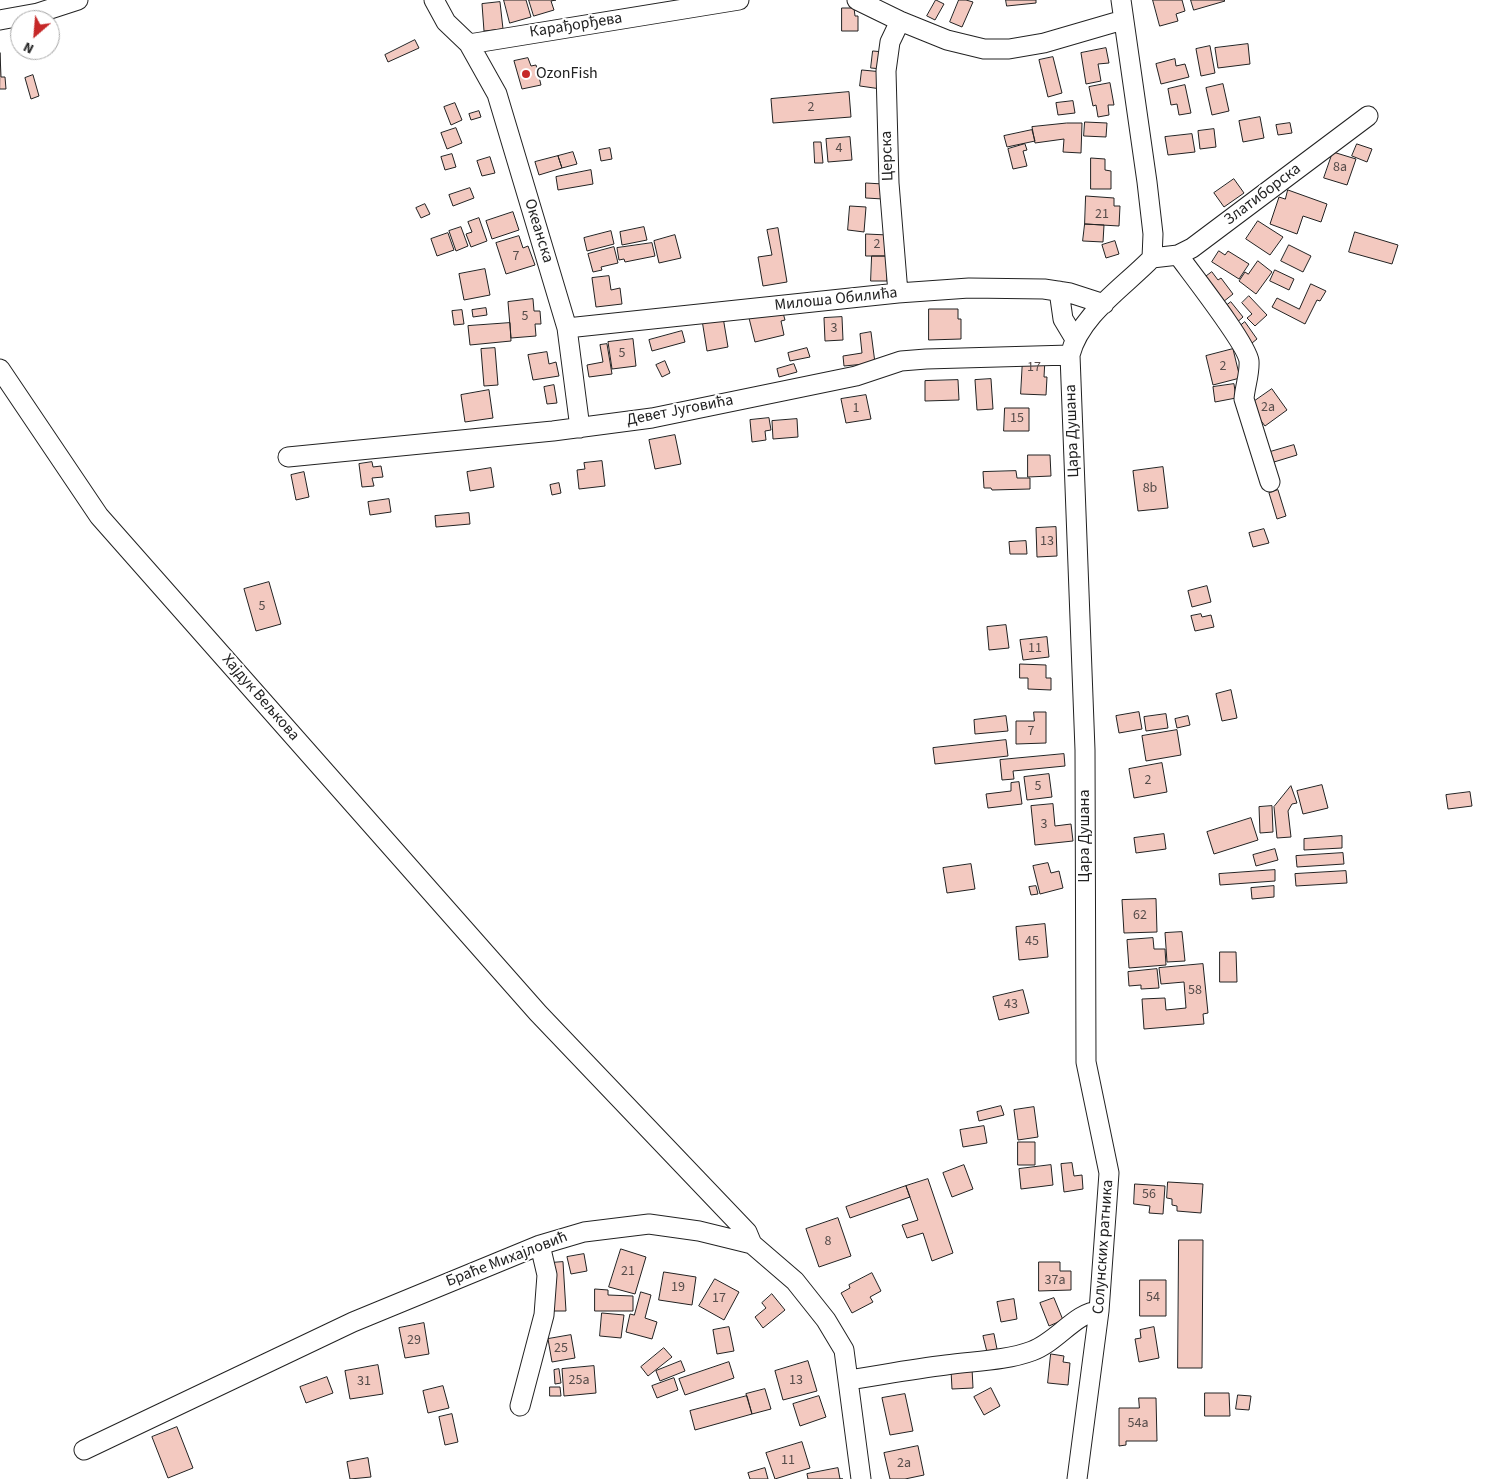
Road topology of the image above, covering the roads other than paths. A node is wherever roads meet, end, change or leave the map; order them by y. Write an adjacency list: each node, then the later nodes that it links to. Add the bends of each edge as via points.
1 (78, 0): 6 (street, via 38,13)
2 (434, 0): 9 (street, via 446,22)
3 (739, 0): 9 (street, Карађорђева)
4 (857, 0): 8 (street)
5 (1121, 0): 7 (street)
6 (0, 20)
7 (1123, 20): 8 (street, via 1044,44 1001,49 984,49 947,40); 12 (street, via 1147,182 1153,234)
8 (900, 21): 14 (street, Церска, via 890,42 886,71 889,183)
9 (468, 44): 16 (street, Океанска, via 497,94)
10 (1368, 116): 11 (street, Златиборска, via 1192,248)
11 (1178, 255): 12 (street, Златиборска); 21 (street, via 1249,358 1244,399)
12 (1152, 258): 15 (street)
13 (1059, 291): 14 (street, Милоша Обилића, via 969,288); 15 (street, Милоша Обилића); 17 (street, via 1060,312)
14 (898, 293): 16 (street, Милоша Обилића)
15 (1104, 304): 17 (street, via 1084,325)
16 (567, 328): 19 (street, Океанска)
17 (1073, 347): 19 (street, Девет Југовића, via 901,361 856,376 786,391 652,418); 22 (street, Цара Душана)
18 (0, 369): 23 (street, Хајдук Вељкова, via 99,516 538,1013 747,1232)
19 (580, 428): 20 (street, Девет Југовића)
20 (288, 457)
21 (1270, 482)
22 (1086, 897): 25 (street, Солунских ратника, via 1086,1062 1110,1173)
23 (752, 1244): 24 (street, Браће Михајловић, via 699,1231 649,1224 584,1232); 26 (street, Браће Михајловић, via 795,1281 826,1320 844,1350)
24 (540, 1245): 27 (street, via 547,1275 544,1315); 28 (street, Браће Михајловић, via 353,1322)
25 (1100, 1312): 26 (street, via 1090,1312 1078,1318 1051,1342 1033,1351); 30 (street, Солунских ратника)
26 (848, 1380): 29 (street, Браће Михајловић)
27 (520, 1406)
28 (84, 1450)
29 (861, 1479)
30 (1078, 1479)

